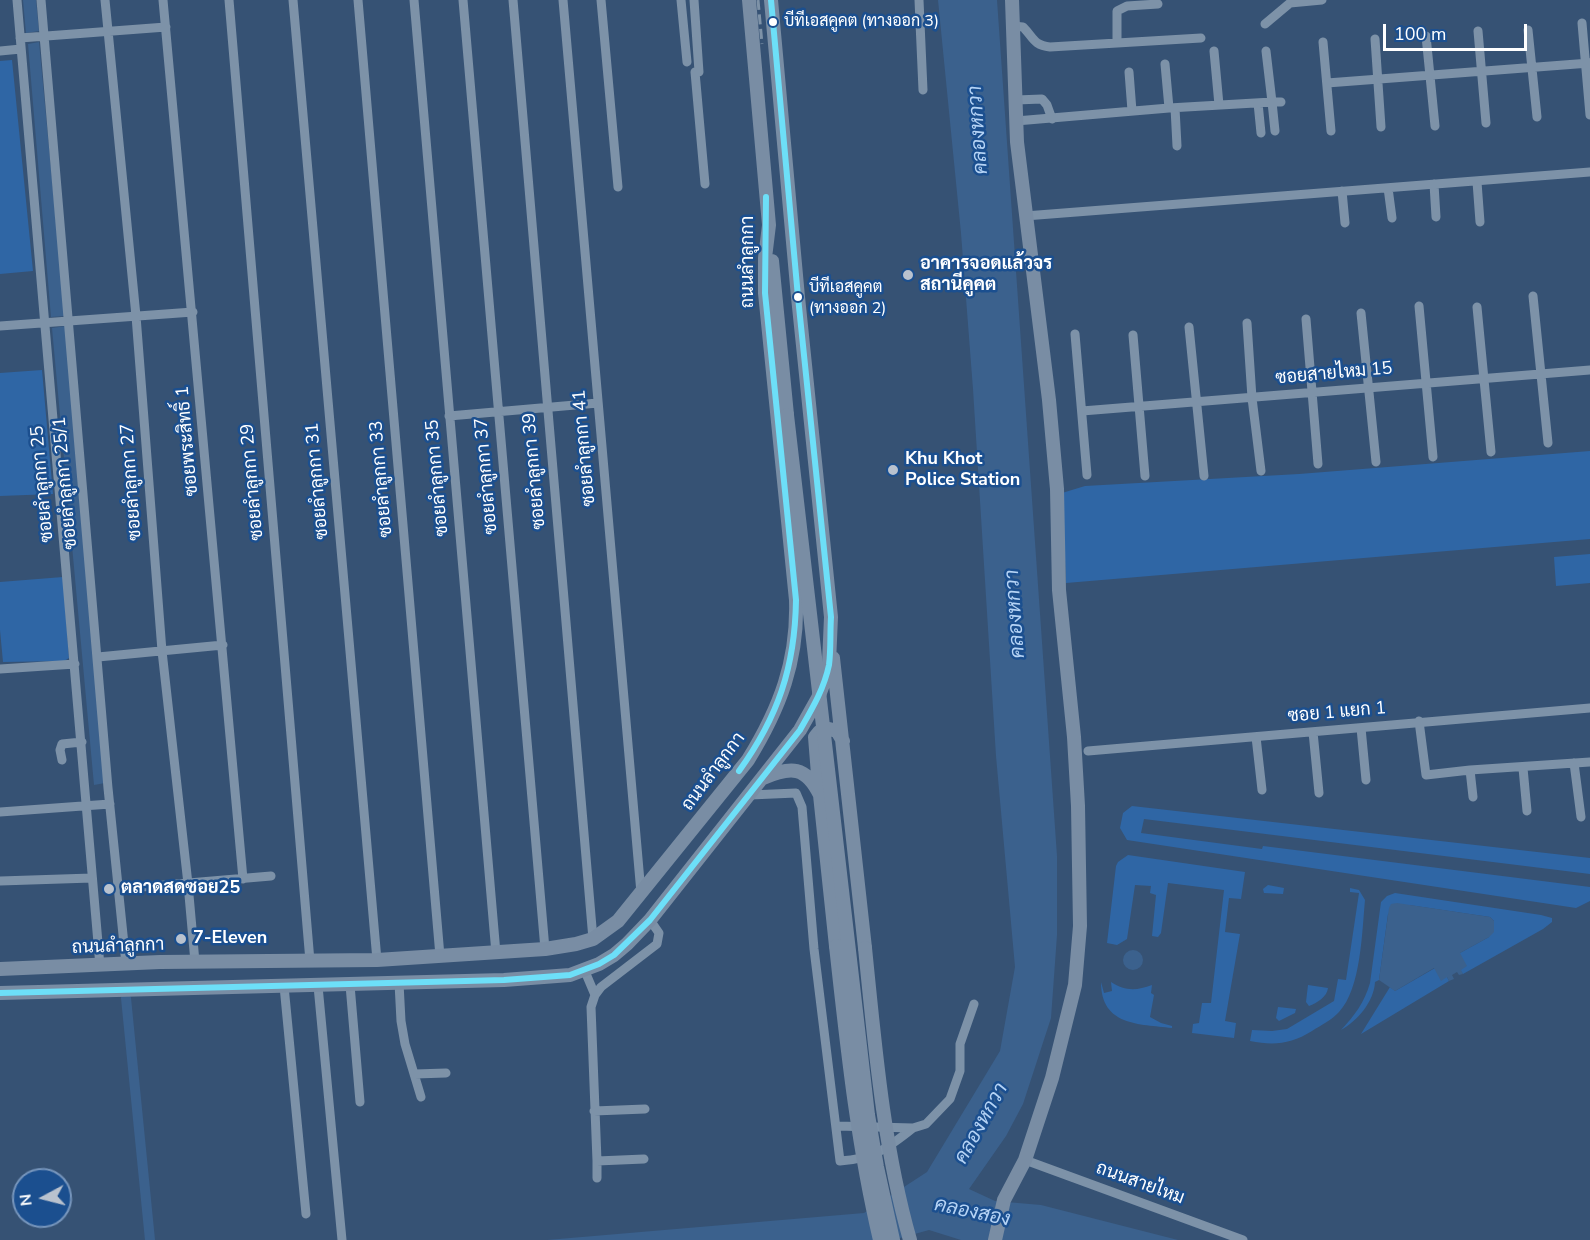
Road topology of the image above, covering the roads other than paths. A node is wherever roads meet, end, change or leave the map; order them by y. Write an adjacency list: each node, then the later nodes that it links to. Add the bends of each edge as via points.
1 (16, 0): 30 (street, ซอยลำลูกกา 25)
2 (41, 0): 29 (street, ซอยลำลูกกา 25/1)
3 (105, 0): 27 (street, ซอยลำลูกกา 27)
4 (163, 0): 24 (street, ซอยพระสิทธิ์ 1)
5 (229, 0): 160 (street, ซอยลำลูกกา 29)
6 (292, 0): 159 (street, ซอยลำลูกกา 31)
7 (358, 0): 158 (street, ซอยลำลูกกา 33)
8 (414, 0): 106 (street, ซอยลำลูกกา 35)
9 (463, 0): 105 (street, ซอยลำลูกกา 37)
10 (513, 0): 103 (street, ซอยลำลูกกา 39)
11 (563, 0): 101 (street, ซอยลำลูกกา 41)
12 (601, 0): 70 (street)
13 (681, 0): 39 (street)
14 (694, 0): 68 (street, via 699,72 695,72)
15 (749, 0): 78 (main road, ถนนลำลูกกา)
16 (771, 0): 116 (main road)
17 (920, 0): 48 (street)
18 (1012, 0): 23 (main road)
19 (1322, 0): 22 (street, via 1290,3)
20 (1158, 4): 34 (street, via 1127,6 1117,11)
21 (1582, 23): 40 (street)
22 (1265, 24)
23 (1013, 26): 34 (street, via 1023,27 1041,46); 49 (main road)
24 (166, 27): 27 (street); 82 (street, ซอยพระสิทธิ์ 1)
25 (1528, 30): 42 (street)
26 (1478, 31): 43 (street)
27 (108, 32): 29 (street); 84 (street, ซอยลำลูกกา 27)
28 (1426, 36): 45 (street)
29 (42, 37): 30 (street); 86 (street, ซอยลำลูกกา 25/1)
30 (21, 38): 35 (street, ซอยลำลูกกา 25)
31 (1201, 38): 34 (street)
32 (1375, 39): 46 (street)
33 (1323, 42): 47 (street)
34 (1117, 43)
35 (21, 49): 36 (street); 88 (street, ซอยลำลูกกา 25)
36 (0, 51)
37 (1214, 51): 52 (street)
38 (1266, 51): 50 (street)
39 (687, 62)
40 (1588, 63): 42 (street); 55 (street)
41 (1165, 64): 53 (street)
42 (1533, 68): 43 (street); 56 (street)
43 (1482, 71): 45 (street); 59 (street)
44 (1130, 72): 54 (street)
45 (1431, 75): 46 (street); 60 (street)
46 (1378, 80): 47 (street); 61 (street)
47 (1327, 83): 63 (street)
48 (922, 90)
49 (1016, 100): 57 (street, via 1042,99); 58 (main road)
50 (1276, 102): 51 (street); 62 (street)
51 (1258, 103): 52 (street); 64 (street)
52 (1219, 105): 53 (street)
53 (1172, 108): 54 (street); 65 (street)
54 (1132, 111): 57 (street)
55 (1590, 114)
56 (1537, 117)
57 (1052, 119): 58 (street)
58 (1016, 121): 73 (main road)
59 (1486, 123)
60 (1435, 126)
61 (1381, 127)
62 (1275, 131)
63 (1331, 131)
64 (1262, 133)
65 (1177, 146)
66 (1590, 172): 67 (street)
67 (1477, 182): 69 (street); 76 (street)
68 (705, 184)
69 (1434, 184): 71 (street); 74 (street)
70 (618, 187)
71 (1388, 188): 72 (street); 75 (street)
72 (1342, 191): 73 (street); 77 (street)
73 (1025, 216): 182 (main road, via 1057,489 1059,590 1078,806 1080,926 1072,997 1052,1078)
74 (1436, 217)
75 (1392, 218)
76 (1480, 222)
77 (1345, 223)
78 (769, 225): 153 (main road, ถนนลำลูกกา, via 765,293 796,600 790,666 764,734 748,760); 188 (main road, bridge, via 787,415 864,1082)
79 (1533, 296): 94 (street)
80 (1419, 306): 96 (street)
81 (1477, 307): 95 (street)
82 (193, 312): 84 (street); 117 (street, ซอยพระสิทธิ์ 1)
83 (1361, 313): 97 (street)
84 (136, 316): 86 (street); 118 (street, ซอยลำลูกกา 27)
85 (1306, 319): 98 (street)
86 (68, 322): 88 (street); 119 (street, ซอยลำลูกกา 25/1)
87 (1247, 323): 99 (street)
88 (48, 324): 89 (street); 120 (street, ซอยลำลูกกา 25)
89 (0, 326)
90 (1189, 327): 100 (street)
91 (1075, 334): 104 (street)
92 (1133, 335): 102 (street)
93 (1590, 370): 94 (street, ซอยสายไหม 15)
94 (1541, 374): 95 (street, ซอยสายไหม 15); 107 (street)
95 (1484, 379): 96 (street, ซอยสายไหม 15); 108 (street)
96 (1426, 383): 97 (street, ซอยสายไหม 15); 109 (street)
97 (1369, 388): 98 (street, ซอยสายไหม 15); 110 (street)
98 (1311, 393): 99 (street, ซอยสายไหม 15); 111 (street)
99 (1252, 398): 100 (street, ซอยสายไหม 15); 112 (street)
100 (1196, 402): 102 (street, ซอยสายไหม 15); 115 (street)
101 (598, 404): 103 (street); 153 (street, ซอยลำลูกกา 41)
102 (1139, 407): 104 (street, ซอยสายไหม 15); 114 (street)
103 (546, 408): 105 (street); 155 (street, ซอยลำลูกกา 39)
104 (1082, 411): 113 (street)
105 (498, 412): 106 (street); 156 (street, ซอยลำลูกกา 37)
106 (449, 416): 157 (street, ซอยลำลูกกา 35)
107 (1548, 443)
108 (1491, 452)
109 (1433, 457)
110 (1376, 462)
111 (1318, 464)
112 (1261, 471)
113 (1087, 475)
114 (1145, 476)
115 (1204, 476)
116 (831, 641): 127 (main road); 135 (main road, via 818,698 800,730)
117 (223, 645): 118 (street); 149 (street, ซอยพระสิทธิ์ 1)
118 (162, 651): 119 (street); 151 (street, ซอยลำลูกกา 27)
119 (98, 657): 142 (street, ซอยลำลูกกา 25/1)
120 (75, 664): 121 (street); 128 (street, ซอยลำลูกกา 25)
121 (0, 669)
122 (1590, 708): 123 (street, ซอย 1 แยก 1)
123 (1419, 722): 124 (street, ซอย 1 แยก 1); 134 (street, via 1426,775)
124 (1361, 728): 125 (street, ซอย 1 แยก 1); 136 (street)
125 (1313, 732): 126 (street, ซอย 1 แยก 1); 138 (street)
126 (1256, 737): 129 (street, ซอย 1 แยก 1); 137 (street)
127 (843, 741): 140 (main road, via 837,731 830,729 815,737); 189 (main road, bridge, via 886,1131)
128 (82, 742): 130 (street, via 62,744); 143 (street, ซอยลำลูกกา 25)
129 (1088, 751)
130 (62, 760)
131 (1590, 762): 132 (street)
132 (1574, 763): 133 (street); 146 (street)
133 (1523, 768): 134 (street); 144 (street)
134 (1470, 770): 141 (street)
135 (763, 778): 139 (main road); 140 (main road, via 795,771 811,778)
136 (1366, 780)
137 (1262, 790)
138 (1319, 793)
139 (750, 795): 154 (main road); 179 (street, via 796,793 802,807 814,949)
140 (820, 795): 187 (main road, bridge, via 857,1124)
141 (1473, 797)
142 (110, 804): 143 (street); 152 (street, ซอยลำลูกกา 25/1)
143 (87, 807): 145 (street); 148 (street, ซอยลำลูกกา 25)
144 (1527, 811)
145 (0, 812)
146 (1581, 817)
147 (271, 876): 149 (street)
148 (92, 878): 150 (street); 163 (street, ซอยลำลูกกา 25)
149 (243, 879): 151 (street)
150 (0, 881)
151 (188, 884): 152 (street); 161 (street, ซอยลำลูกกา 27)
152 (118, 889): 162 (street, ซอยลำลูกกา 25/1)
153 (641, 894): 155 (main road, ถนนลำลูกกา, via 618,921)
154 (650, 920): 165 (main road, via 614,955); 171 (street, via 659,933 657,944)
155 (593, 939): 156 (main road, ถนนลำลูกกา)
156 (545, 949): 157 (main road, ถนนลำลูกกา)
157 (496, 953): 158 (main road, ถนนลำลูกกา)
158 (440, 956): 159 (main road, ถนนลำลูกกา)
159 (377, 960): 160 (main road, ถนนลำลูกกา)
160 (310, 961): 161 (main road, ถนนลำลูกกา)
161 (195, 962): 162 (main road, ถนนลำลูกกา)
162 (126, 964): 163 (main road, ถนนลำลูกกา)
163 (100, 966): 164 (main road, ถนนลำลูกกา)
164 (0, 969)
165 (584, 969): 166 (main road, via 570,975 535,978); 171 (street)
166 (399, 983): 167 (main road); 174 (street, via 405,1044)
167 (350, 985): 169 (main road); 176 (street)
168 (284, 986): 169 (main road); 170 (main road); 185 (street)
169 (318, 986): 186 (street)
170 (0, 993)
171 (595, 995): 178 (street, via 591,1007)
172 (974, 1004): 180 (street, via 960,1044 960,1071 950,1099 927,1124)
173 (446, 1073): 174 (street)
174 (415, 1074): 175 (street)
175 (421, 1097)
176 (360, 1102)
177 (645, 1109): 178 (street)
178 (594, 1111): 183 (street)
179 (837, 1126): 180 (street); 180 (street, via 840,1161 872,1156)
180 (913, 1128)
181 (644, 1159): 183 (street)
182 (1025, 1160): 190 (main road, via 1004,1200); 191 (street, ถนนสายไหม)
183 (597, 1161): 184 (street)
184 (597, 1178)
185 (306, 1214)
186 (342, 1240)
187 (880, 1240)
188 (893, 1240)
189 (910, 1240)
190 (995, 1240)
191 (1243, 1240)

